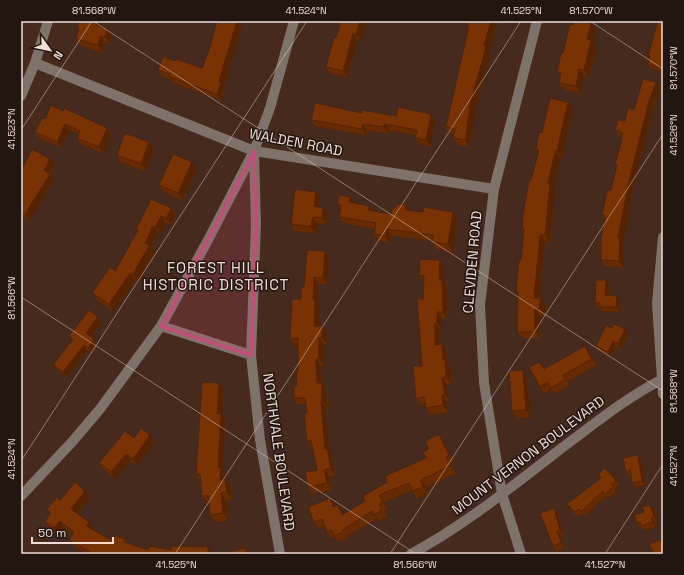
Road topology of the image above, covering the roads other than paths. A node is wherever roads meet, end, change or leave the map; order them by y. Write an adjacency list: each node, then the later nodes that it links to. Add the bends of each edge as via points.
1 (48, 21): 4 (street)
2 (294, 21): 6 (street, via 270,108)
3 (537, 21): 7 (street, CLEVIDEN ROAD)
4 (35, 63): 5 (street); 6 (street, WALDEN ROAD)
5 (21, 96)
6 (254, 151): 7 (street, WALDEN ROAD); 9 (street); 10 (street, NORTHVALE BOULEVARD, via 256,224)
7 (494, 189): 13 (street, CLEVIDEN ROAD, via 480,305 484,383)
8 (663, 237): 11 (street, via 657,303)
9 (161, 326): 10 (street); 14 (street, via 100,409)
10 (251, 355): 15 (street, NORTHVALE BOULEVARD, via 260,440)
11 (662, 379): 12 (street); 13 (street, MOUNT VERNON BOULEVARD, via 619,404)
12 (663, 394)
13 (502, 494): 16 (street, MOUNT VERNON BOULEVARD); 17 (street, CLEVIDEN ROAD)
14 (21, 496)
15 (280, 554)
16 (411, 554)
17 (521, 554)

